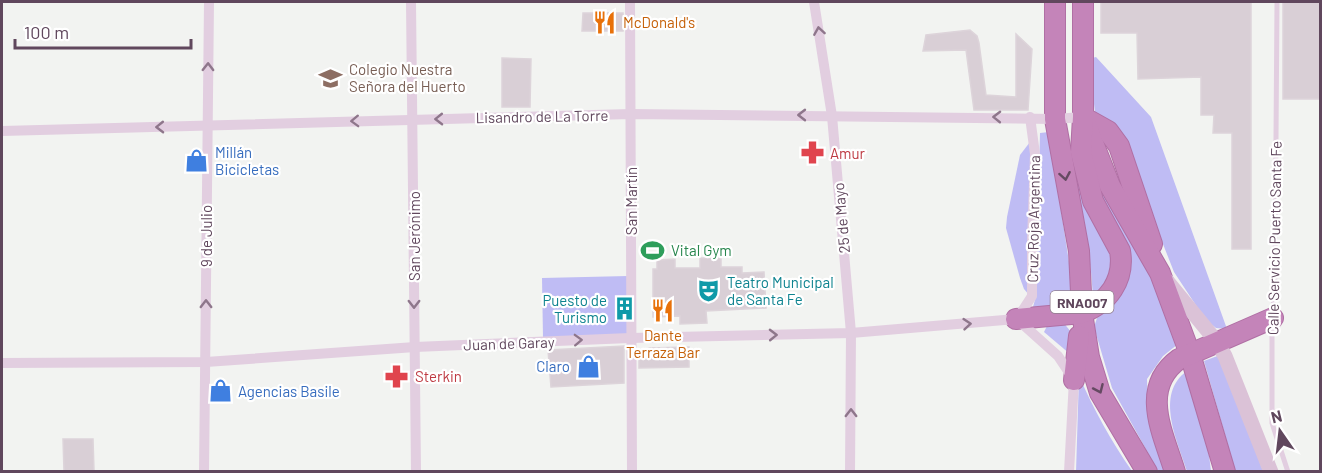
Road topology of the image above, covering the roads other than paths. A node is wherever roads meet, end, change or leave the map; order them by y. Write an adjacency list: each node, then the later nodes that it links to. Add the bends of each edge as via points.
1 (209, 2): 14 (street, 9 de Julio, one-way to 1)
2 (411, 2): 13 (street, San Jerónimo)
3 (630, 2): 8 (street, San Martín)
4 (814, 2): 9 (street, 25 de Mayo, one-way to 4)
5 (1055, 2): 12 (highway, RNA007)
6 (1083, 2): 11 (highway)
7 (1277, 2): 18 (lane, Calle Servicio Puerto Santa Fe)
8 (631, 114): 9 (street, Lisandro de La Torre, one-way to 8); 13 (street, Lisandro de La Torre, one-way to 13); 21 (street, San Martín)
9 (832, 116): 10 (street, Lisandro de La Torre, one-way to 9); 20 (street, 25 de Mayo)
10 (1030, 117): 12 (street, Lisandro de La Torre); 19 (street, Cruz Roja Argentina, via 1035,154 1032,296)
11 (1083, 117): 12 (street, Lisandro de La Torre); 16 (highway, via 1110,186); 17 (highway, via 1080,152 1086,179 1122,260 1108,297)
12 (1055, 118): 17 (highway, RNA007, one-way to 17, via 1079,251)
13 (414, 119): 14 (street, Lisandro de La Torre, one-way to 14); 23 (street, San Jerónimo, one-way to 23)
14 (207, 126): 15 (street, Lisandro de La Torre, one-way to 15); 25 (street, 9 de Julio, one-way to 14)
15 (2, 131)
16 (1160, 273): 22 (main road); 24 (highway)
17 (1082, 313): 19 (highway); 27 (highway); 33 (highway, RNA007, one-way to 33, via 1100,393)
18 (1272, 318): 22 (highway); 37 (lane, Calle Servicio Puerto Santa Fe, via 1272,423)
19 (1016, 320): 20 (street, Juan de Garay, one-way to 19); 27 (street, via 1059,356)
20 (851, 333): 21 (street, Juan de Garay, one-way to 20); 31 (street, 25 de Mayo, one-way to 20)
21 (630, 338): 23 (street, Juan de Garay, one-way to 21); 30 (street, San Martín)
22 (1216, 342): 24 (highway); 36 (main road)
23 (415, 347): 25 (street, Juan de Garay); 29 (street, San Jerónimo)
24 (1190, 354): 34 (highway, via 1170,366 1157,390 1158,413); 35 (highway)
25 (206, 362): 26 (street, Juan de Garay); 28 (street, 9 de Julio)
26 (2, 363)
27 (1074, 380): 32 (street)
28 (204, 471)
29 (417, 471)
30 (632, 471)
31 (850, 471)
32 (1069, 471)
33 (1148, 471)
34 (1175, 471)
35 (1225, 471)
36 (1271, 471)
37 (1288, 471)

